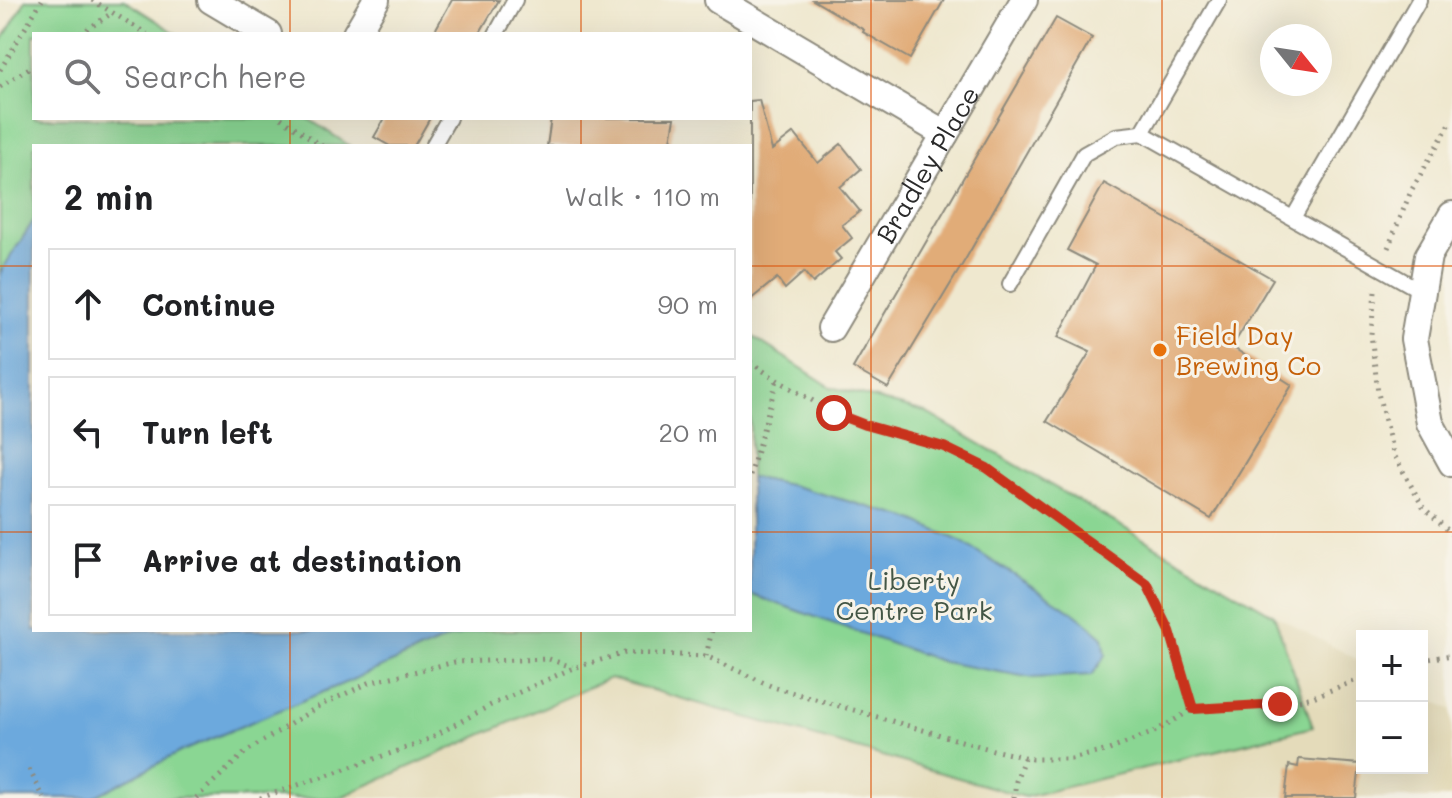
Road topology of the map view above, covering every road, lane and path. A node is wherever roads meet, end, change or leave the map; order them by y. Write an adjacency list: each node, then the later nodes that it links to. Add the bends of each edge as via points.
1 (42, 0): 17 (path)
2 (92, 0): 10 (path)
3 (211, 0): 13 (street)
4 (376, 0): 14 (street)
5 (515, 0): 15 (lane)
6 (718, 0): 22 (street)
7 (1024, 0): 22 (street, Bradley Place)
8 (1219, 0): 21 (lane)
9 (1419, 0): 26 (lane)
10 (112, 13): 11 (path); 12 (path)
11 (83, 32)
12 (144, 32)
13 (265, 32)
14 (357, 32)
15 (497, 32)
16 (32, 66): 18 (path)
17 (0, 70)
18 (0, 87)
19 (284, 120): 23 (path)
20 (448, 120): 24 (lane)
21 (1142, 133): 26 (lane); 27 (lane, via 1116,136 1084,154)
22 (945, 134): 29 (street, Bradley Place)
23 (319, 144)
24 (434, 144)
25 (1452, 215): 28 (street, via 1428,256)
26 (1293, 218): 28 (lane)
27 (1010, 284)
28 (1423, 292): 32 (street, via 1414,339 1430,423)
29 (831, 328)
30 (752, 363): 31 (path)
31 (777, 380): 33 (path); 40 (path, via 834,413 944,447 987,468 1147,584 1170,631)
32 (1452, 463)
33 (752, 468)
34 (712, 632): 36 (path)
35 (1452, 655): 37 (path)
36 (706, 656): 38 (path, via 625,653); 41 (path, via 773,687)
37 (1428, 659)
38 (573, 668): 44 (path, via 549,659 455,662 371,682 319,706 247,751); 45 (path, via 421,743)
39 (1356, 680): 40 (path, via 1280,704)
40 (1193, 709): 41 (path, via 1109,750 1071,759)
41 (1024, 758): 46 (path)
42 (29, 769): 43 (path)
43 (44, 798)
44 (196, 798)
45 (260, 798)
46 (1014, 798)

